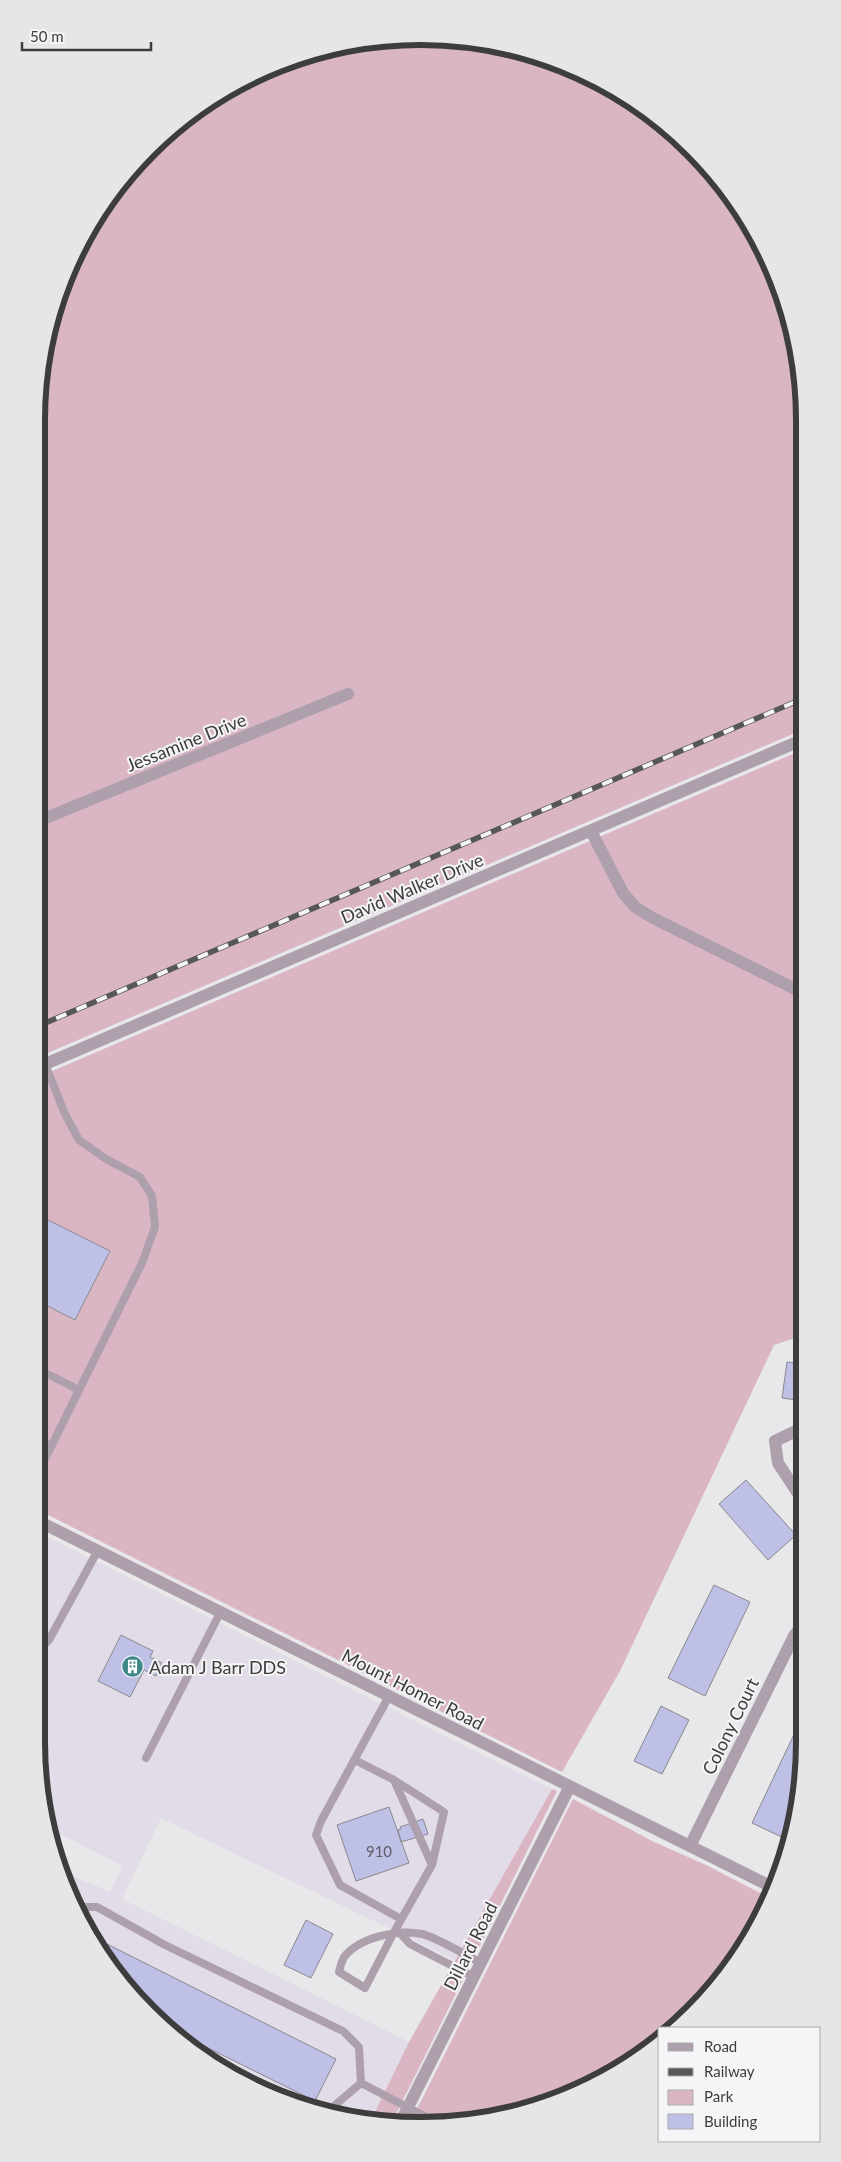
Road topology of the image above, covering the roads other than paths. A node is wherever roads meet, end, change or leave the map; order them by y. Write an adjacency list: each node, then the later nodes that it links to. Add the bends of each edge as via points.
1 (348, 694): 3 (street, Jessamine Drive)
2 (796, 743): 4 (street, David Walker Drive)
3 (45, 818)
4 (591, 831): 5 (street, via 623,893 636,906 653,918); 6 (street, David Walker Drive)
5 (796, 990)
6 (45, 1064)
7 (45, 1074): 9 (lane, via 79,1140 140,1177 152,1196 154,1227 142,1263)
8 (45, 1373): 9 (lane)
9 (79, 1390): 12 (lane)
10 (796, 1431): 14 (street, via 775,1441 778,1463)
11 (45, 1443): 12 (lane)
12 (51, 1446): 13 (lane)
13 (45, 1458)
14 (796, 1492)
15 (45, 1524): 16 (street, Mount Homer Road)
16 (98, 1550): 17 (street, Mount Homer Road); 19 (lane)
17 (221, 1611): 20 (street, Mount Homer Road); 21 (lane)
18 (796, 1635): 25 (street, Colony Court)
19 (45, 1645)
20 (389, 1696): 22 (lane); 24 (street, Mount Homer Road)
21 (146, 1758)
22 (355, 1760): 23 (lane); 29 (lane, via 316,1835 340,1885)
23 (394, 1780): 26 (lane); 26 (lane, via 444,1812)
24 (570, 1786): 25 (street, Mount Homer Road); 31 (street, Dillard Road)
25 (690, 1846): 27 (street, Mount Homer Road)
26 (432, 1865): 29 (lane)
27 (767, 1885)
28 (84, 1907): 33 (lane, via 97,1907 165,1945 343,2031 359,2047)
29 (401, 1920): 30 (lane)
30 (396, 1933): 30 (lane, via 379,1936 357,1947 344,1958 338,1972 365,1988); 31 (lane, via 424,1934); 32 (lane, via 410,1944)
31 (481, 1963): 32 (street, Dillard Road)
32 (474, 1977): 35 (street, Dillard Road)
33 (361, 2083): 34 (lane); 35 (lane)
34 (333, 2107)
35 (408, 2108): 36 (street, Dillard Road); 37 (lane)
36 (404, 2116)
37 (426, 2117)

